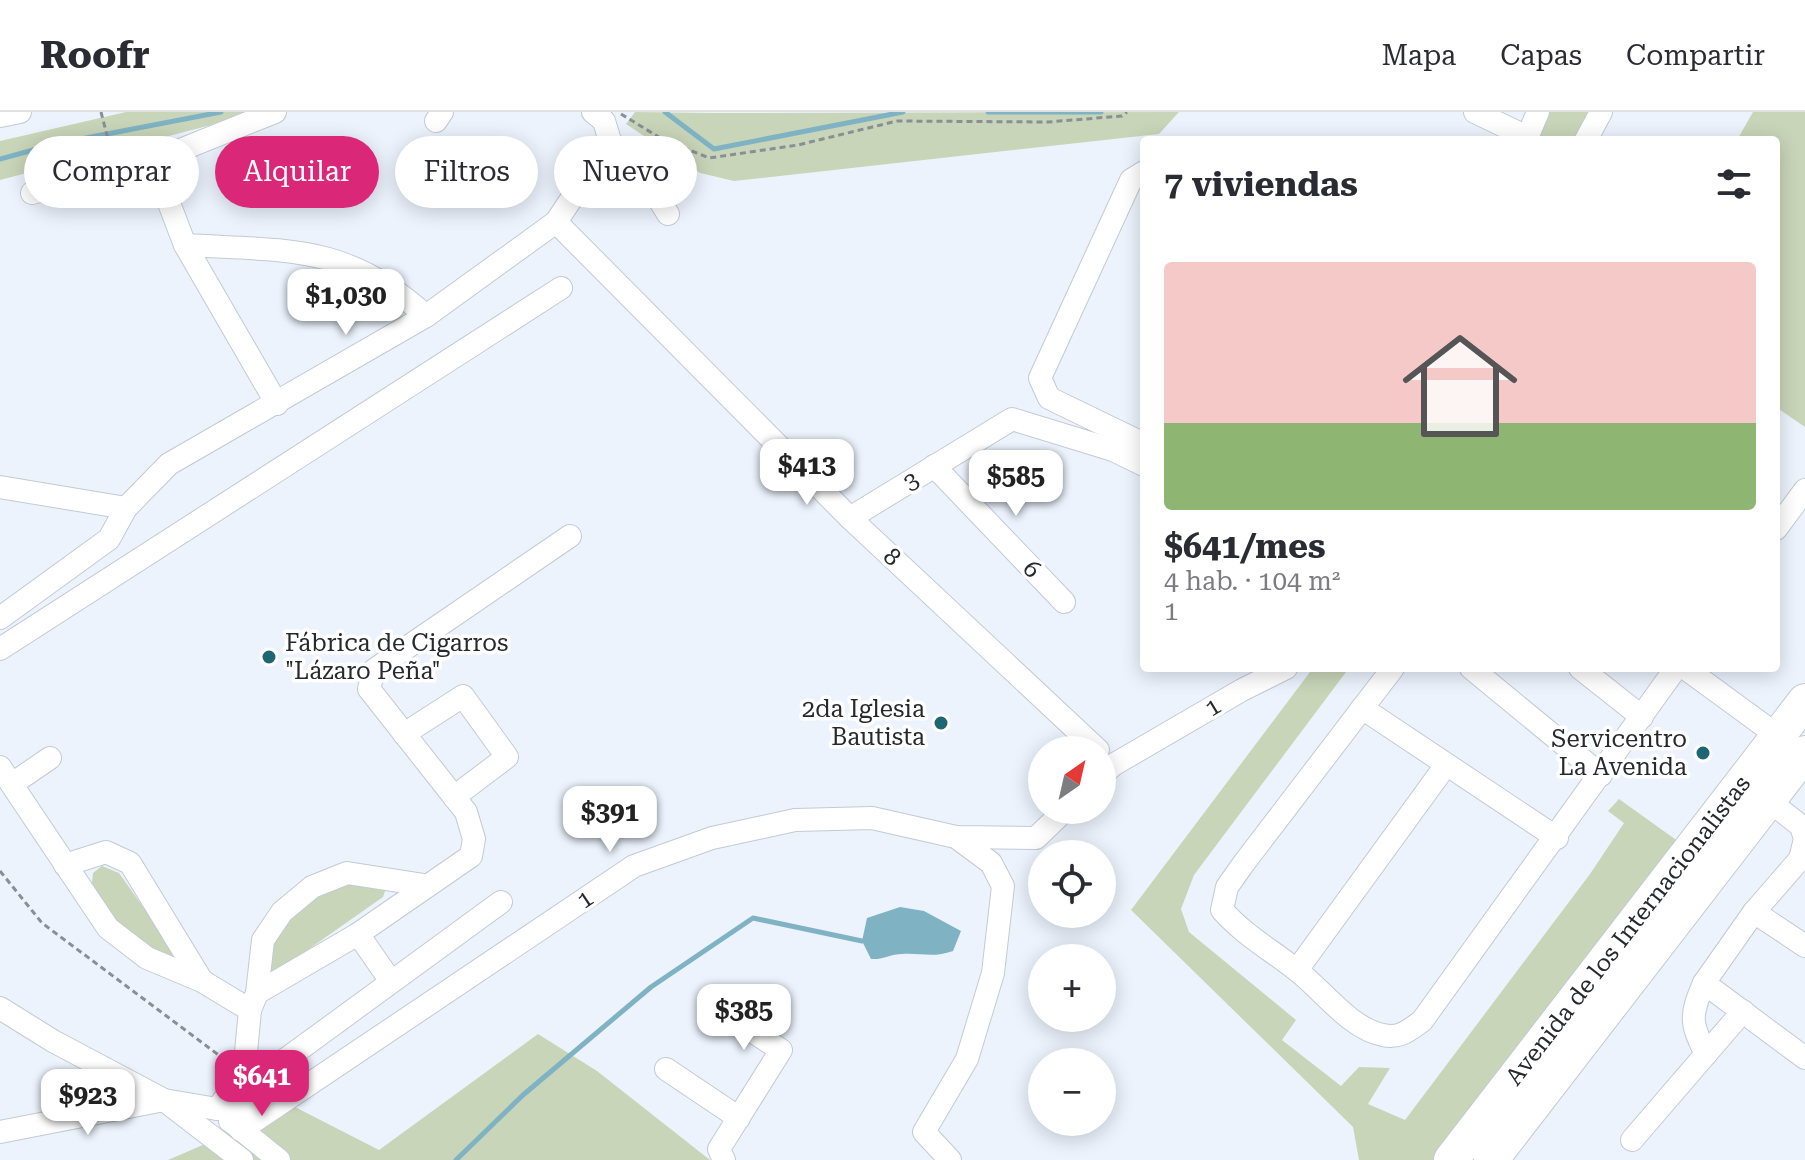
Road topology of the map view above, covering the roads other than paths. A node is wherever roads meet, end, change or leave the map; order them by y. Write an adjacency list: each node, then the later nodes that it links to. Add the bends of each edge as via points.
1 (20, 112): 7 (street)
2 (275, 112): 12 (street)
3 (593, 112): 8 (street, via 604,121)
4 (1475, 112): 9 (street)
5 (1538, 112): 10 (street)
6 (1601, 112): 11 (street)
7 (0, 116)
8 (608, 136)
9 (1520, 136)
10 (1527, 136)
11 (1588, 136)
12 (199, 143)
13 (1140, 174): 23 (street, via 1131,180 1040,378 1049,398)
14 (171, 208): 19 (street)
15 (565, 208): 18 (street)
16 (664, 208): 17 (street)
17 (668, 214)
18 (556, 222): 21 (street); 29 (street, 8)
19 (185, 245): 21 (street, via 317,253 371,274); 22 (street)
20 (561, 288): 34 (street)
21 (426, 316): 22 (street)
22 (277, 404): 28 (street, via 169,464)
23 (1140, 442)
24 (1140, 463): 25 (street, 3, via 1012,419)
25 (934, 466): 29 (street, 3); 32 (street, 6)
26 (0, 487): 28 (street)
27 (1805, 490): 30 (street)
28 (126, 508): 33 (street, via 109,539)
29 (850, 518): 45 (street, 8)
30 (1780, 524)
31 (570, 536): 44 (street, via 374,670 369,689)
32 (1064, 602)
33 (0, 618)
34 (0, 649)
35 (1278, 672): 47 (street, 1)
36 (1390, 672): 42 (street)
37 (1476, 672): 50 (street)
38 (1585, 672): 43 (street)
39 (1673, 672): 43 (street)
40 (1691, 672): 46 (street)
41 (1805, 701): 46 (highway, Avenida de los Internacionalistas)
42 (1362, 708): 49 (street); 63 (street, via 1244,863 1222,901 1222,910 1240,931)
43 (1642, 717): 50 (street)
44 (404, 734): 53 (street); 53 (street, via 463,696 507,757)
45 (1078, 736)
46 (1792, 744): 52 (highway, Avenida de los Internacionalistas)
47 (1116, 755)
48 (50, 758): 51 (street)
49 (1446, 765): 56 (street); 63 (street)
50 (1601, 775): 56 (street)
51 (6, 776): 57 (street)
52 (1756, 791): 60 (street, via 1801,826 1805,839 1800,859); 83 (highway, Avenida de los Internacionalistas); 84 (highway, Avenida de los Internacionalistas)
53 (454, 797): 58 (street, via 466,812 474,839 471,856)
54 (1050, 824): 55 (street, 1, via 1036,838)
55 (956, 837): 76 (street, 1, via 872,818 795,820 712,838 634,866); 82 (street, via 991,863 1003,886 993,973 967,1059 924,1132)
56 (1557, 838): 63 (street, via 1422,1021 1401,1036 1366,1028)
57 (65, 865): 65 (street, via 92,908 126,945); 65 (street, via 106,852 130,863)
58 (424, 885): 61 (street); 67 (street, via 347,873 312,887 282,912 263,940)
59 (501, 902): 64 (street)
60 (1754, 912): 62 (street); 66 (street)
61 (358, 934): 64 (street); 67 (street)
62 (1805, 946)
63 (1297, 970)
64 (390, 980): 76 (street, via 282,1062)
65 (202, 981): 67 (street)
66 (1704, 983): 69 (street); 71 (street, via 1691,1014)
67 (254, 1001): 76 (street, via 244,1073)
68 (0, 1008): 74 (street)
69 (1743, 1011): 71 (street); 72 (street)
70 (732, 1018): 75 (street, via 781,1050)
71 (1706, 1054): 78 (street)
72 (1805, 1058)
73 (666, 1069): 75 (street)
74 (164, 1100): 76 (street); 77 (street); 79 (street)
75 (739, 1118): 81 (street, via 719,1149)
76 (230, 1120): 80 (street)
77 (0, 1132)
78 (1632, 1140)
79 (242, 1160)
80 (279, 1160)
81 (724, 1160)
82 (950, 1160)
83 (1451, 1160)
84 (1491, 1160)

